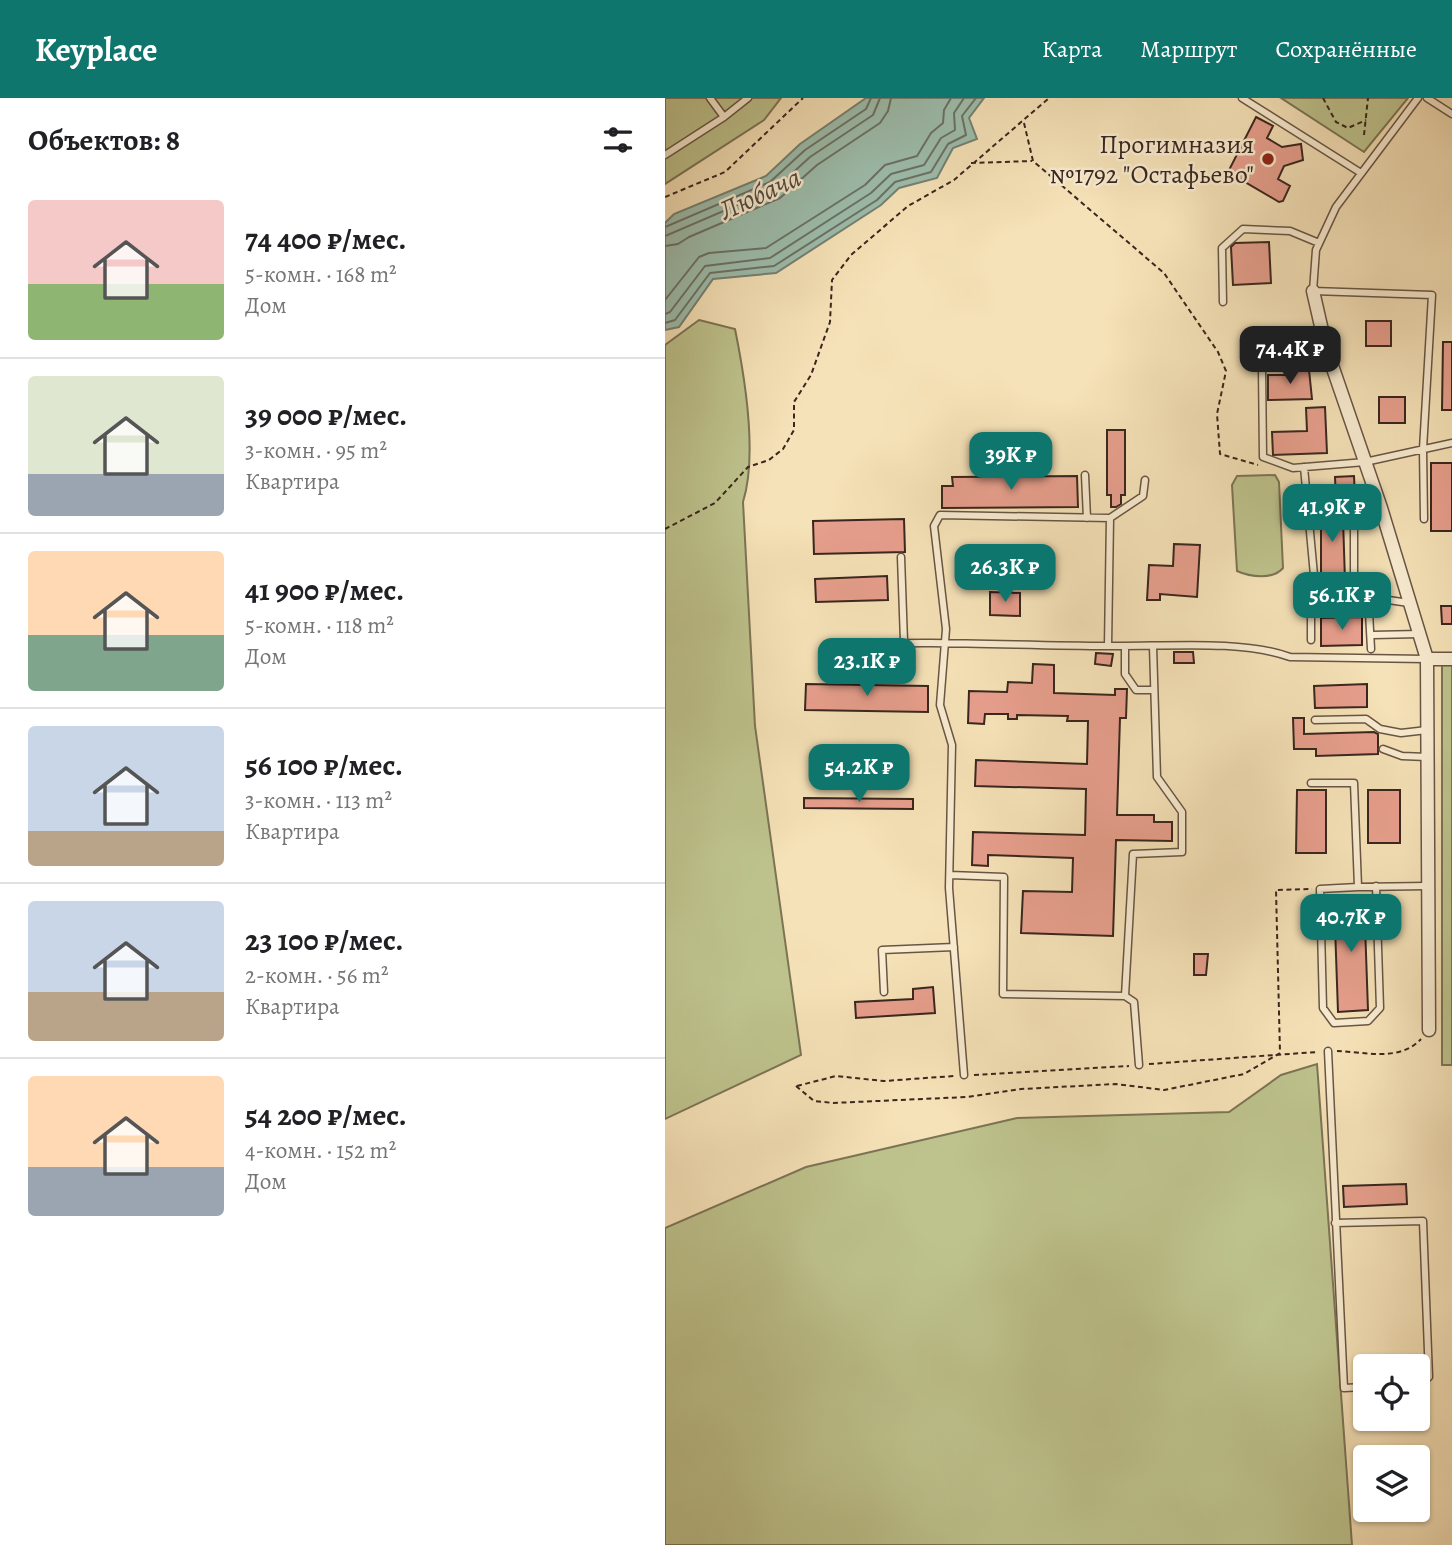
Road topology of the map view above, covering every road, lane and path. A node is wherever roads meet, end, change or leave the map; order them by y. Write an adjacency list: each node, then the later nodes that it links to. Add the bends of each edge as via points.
1 (710, 98): 11 (lane)
2 (748, 98): 11 (lane)
3 (803, 98): 19 (path, via 725,172)
4 (1049, 98): 13 (path)
5 (1242, 98): 18 (lane)
6 (1323, 98): 12 (path, via 1336,122 1348,128)
7 (1368, 98): 12 (path)
8 (1418, 98): 18 (lane)
9 (1427, 98): 10 (lane)
10 (1452, 114)
11 (724, 117): 15 (lane)
12 (1366, 120): 14 (path)
13 (1023, 122): 16 (path); 17 (path)
14 (1364, 135)
15 (665, 155)
16 (1033, 160): 17 (path); 27 (path, via 1164,273 1226,371 1217,414 1220,454)
17 (970, 163): 35 (path, via 954,180 882,226 832,280 829,322 811,375 794,402 794,429 783,449 748,467 715,503)
18 (1361, 173): 20 (lane, via 1336,207)
19 (665, 197)
20 (1319, 243): 21 (lane); 22 (lane, via 1290,231 1243,229 1221,248)
21 (1313, 291): 23 (street); 25 (lane, via 1431,295)
22 (1223, 302)
23 (1331, 363): 26 (street); 28 (lane, via 1273,363 1262,368 1263,457 1293,468)
24 (1452, 443): 25 (lane)
25 (1423, 449): 26 (lane); 34 (lane)
26 (1365, 462): 28 (lane); 31 (street)
27 (1258, 465)
28 (1304, 467): 37 (lane, via 1315,586 1319,595)
29 (1085, 475): 32 (lane)
30 (1145, 481): 33 (lane, via 1143,496)
31 (1381, 508): 37 (lane, via 1363,510 1354,517); 38 (street)
32 (1087, 518): 33 (lane); 44 (lane, via 940,515 934,526)
33 (1110, 518): 45 (lane)
34 (1425, 519)
35 (665, 529)
36 (901, 557): 42 (lane)
37 (1354, 595): 38 (lane)
38 (1409, 603): 39 (street)
39 (1420, 634): 40 (lane); 49 (street)
40 (1373, 635): 41 (lane, via 1369,612 1311,610); 48 (lane)
41 (1311, 640)
42 (905, 642): 43 (lane); 44 (lane)
43 (845, 645)
44 (944, 645): 45 (lane); 57 (lane, via 940,705 952,745)
45 (1108, 646): 46 (lane)
46 (1125, 646): 47 (lane); 51 (lane, via 1125,674 1136,690)
47 (1153, 646): 49 (lane, via 1270,650 1290,657); 51 (lane)
48 (1371, 649)
49 (1427, 659): 50 (street); 53 (street)
50 (1452, 659)
51 (1154, 690): 64 (lane, via 1157,777 1182,812 1182,852 1133,854)
52 (1315, 720): 53 (lane, via 1366,719 1380,729 1401,733)
53 (1427, 730): 55 (street)
54 (1383, 749): 55 (lane)
55 (1427, 757): 58 (street)
56 (1311, 783): 59 (lane, via 1355,783)
57 (950, 875): 62 (lane); 64 (lane, via 1004,877 1003,995)
58 (1427, 886): 60 (lane); 65 (street)
59 (1358, 887): 60 (lane); 61 (lane)
60 (1376, 887): 61 (lane, via 1380,1008 1368,1021 1334,1023 1323,1008)
61 (1320, 889): 67 (path, via 1276,890)
62 (954, 947): 63 (lane, via 882,950); 69 (lane)
63 (884, 992)
64 (1125, 996): 68 (lane, via 1134,1002)
65 (1429, 1030): 66 (path, via 1411,1049 1398,1053)
66 (1328, 1051): 67 (path); 70 (lane)
67 (1280, 1054): 68 (path); 69 (path, via 1244,1074 1164,1090 1116,1084 1021,1088 967,1097 833,1102 814,1101 796,1086 836,1076 884,1081)
68 (1139, 1065): 69 (path)
69 (964, 1075)
70 (1335, 1223): 71 (lane, via 1423,1221); 72 (lane, via 1344,1388)
71 (1428, 1354)
72 (1353, 1388)

